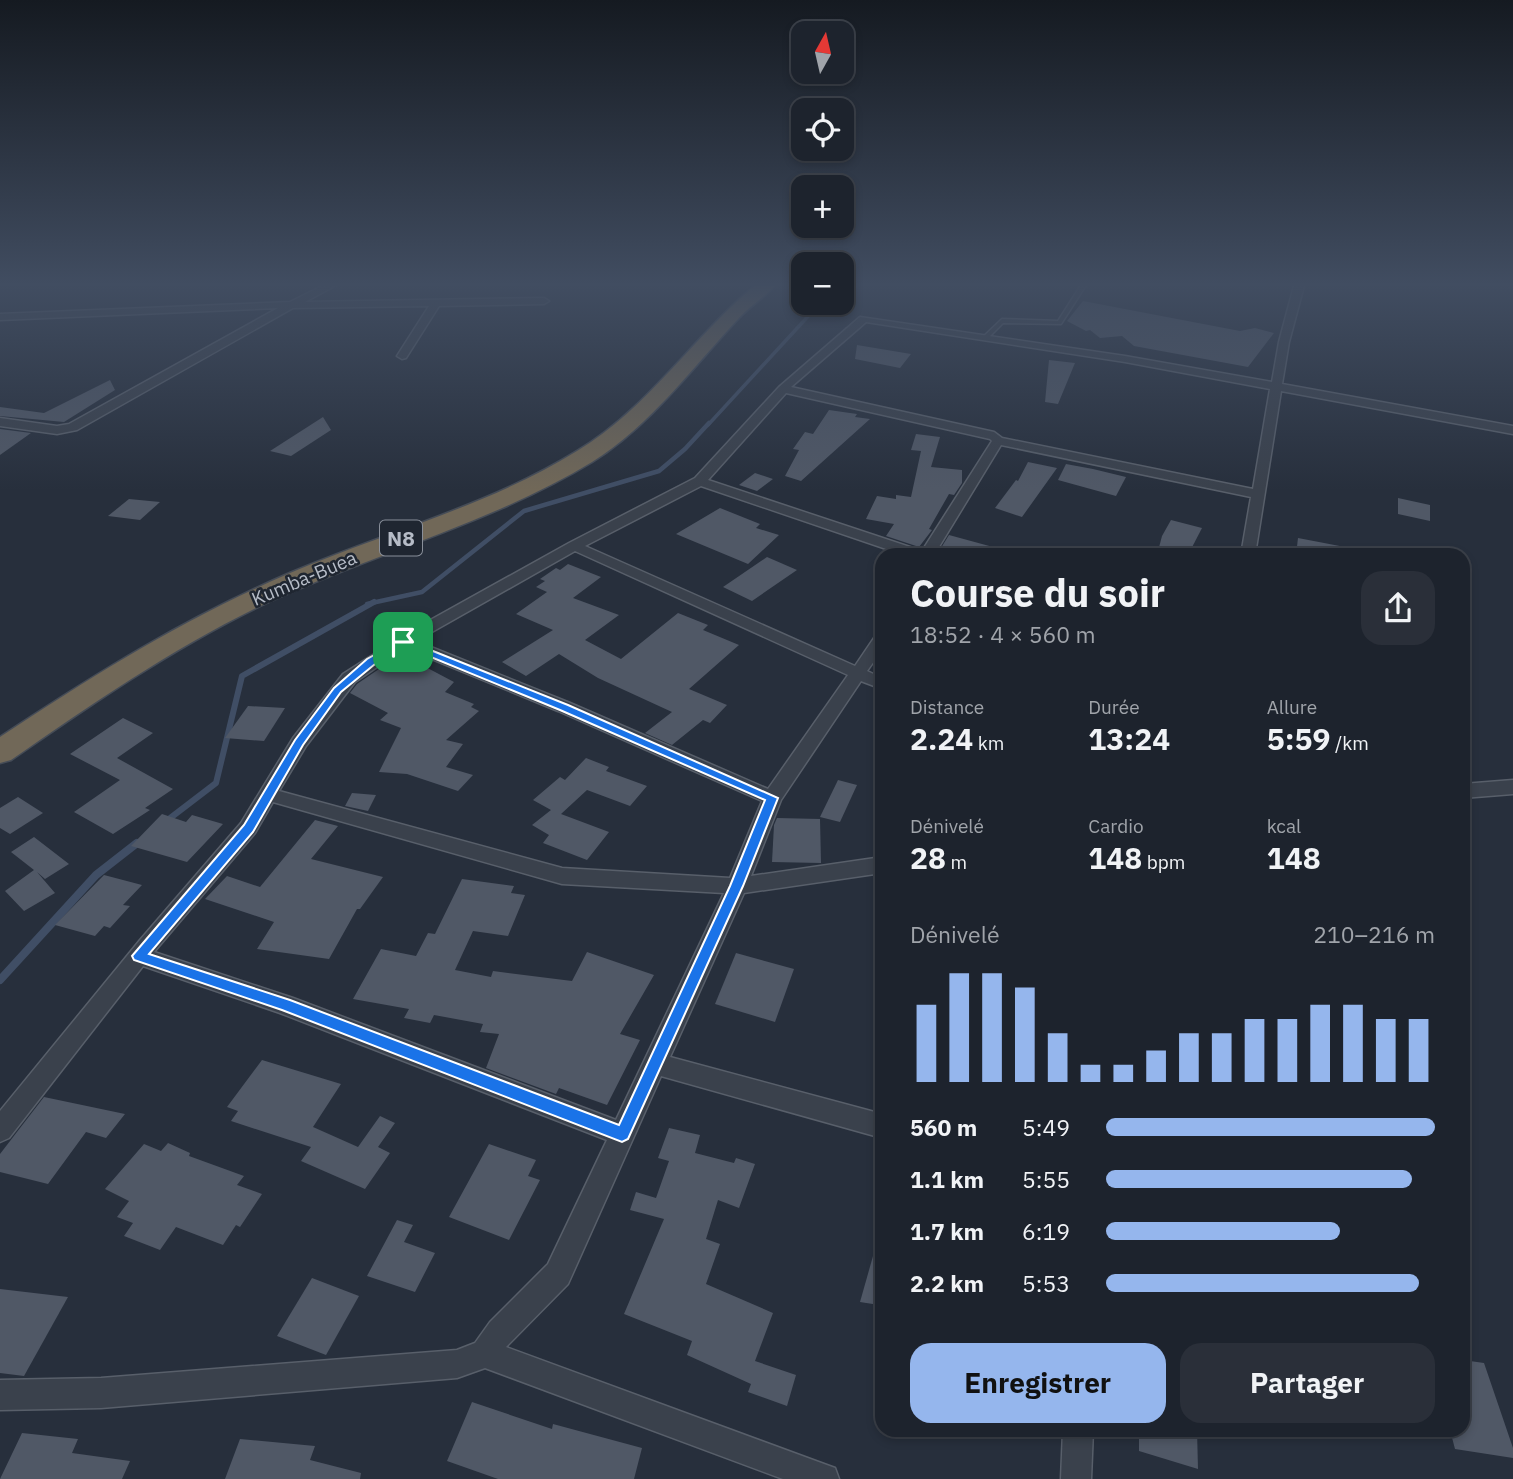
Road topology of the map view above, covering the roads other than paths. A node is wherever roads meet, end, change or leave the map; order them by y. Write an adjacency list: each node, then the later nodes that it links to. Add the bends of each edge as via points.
1 (210, 351): 10 (street, via 72,428)
2 (405, 351): 7 (street)
3 (697, 351): 23 (highway, Kumba-Buea / N8, via 621,432 598,449 523,489 228,611 154,651)
4 (827, 351): 9 (street)
5 (1069, 351): 8 (street)
6 (1284, 351): 8 (street)
7 (402, 356)
8 (1276, 386): 11 (street); 14 (street)
9 (783, 389): 12 (street, via 994,436); 13 (street)
10 (0, 422)
11 (1513, 430)
12 (998, 441): 14 (street); 17 (street)
13 (700, 481): 15 (street); 16 (street)
14 (1256, 494): 18 (street)
15 (574, 546): 19 (street); 21 (street)
16 (898, 548)
17 (931, 548)
18 (1249, 548)
19 (403, 642): 26 (street, via 337,690); 27 (street)
20 (875, 648): 21 (street)
21 (856, 675): 22 (street); 27 (street)
22 (875, 682)
23 (0, 752)
24 (1513, 787): 25 (street)
25 (1470, 790)
26 (267, 794): 29 (street, via 562,876); 30 (street, via 248,828)
27 (772, 798): 29 (street)
28 (875, 866): 29 (street)
29 (737, 886): 31 (street)
30 (139, 956): 33 (street); 34 (street, via 285,1005)
31 (655, 1064): 32 (street); 34 (street)
32 (875, 1124)
33 (0, 1130)
34 (622, 1134): 35 (street, via 558,1274 491,1342)
35 (485, 1354): 36 (street, via 457,1364 101,1393); 38 (street)
36 (0, 1395)
37 (1078, 1437): 39 (street)
38 (824, 1479)
39 (1076, 1479)

